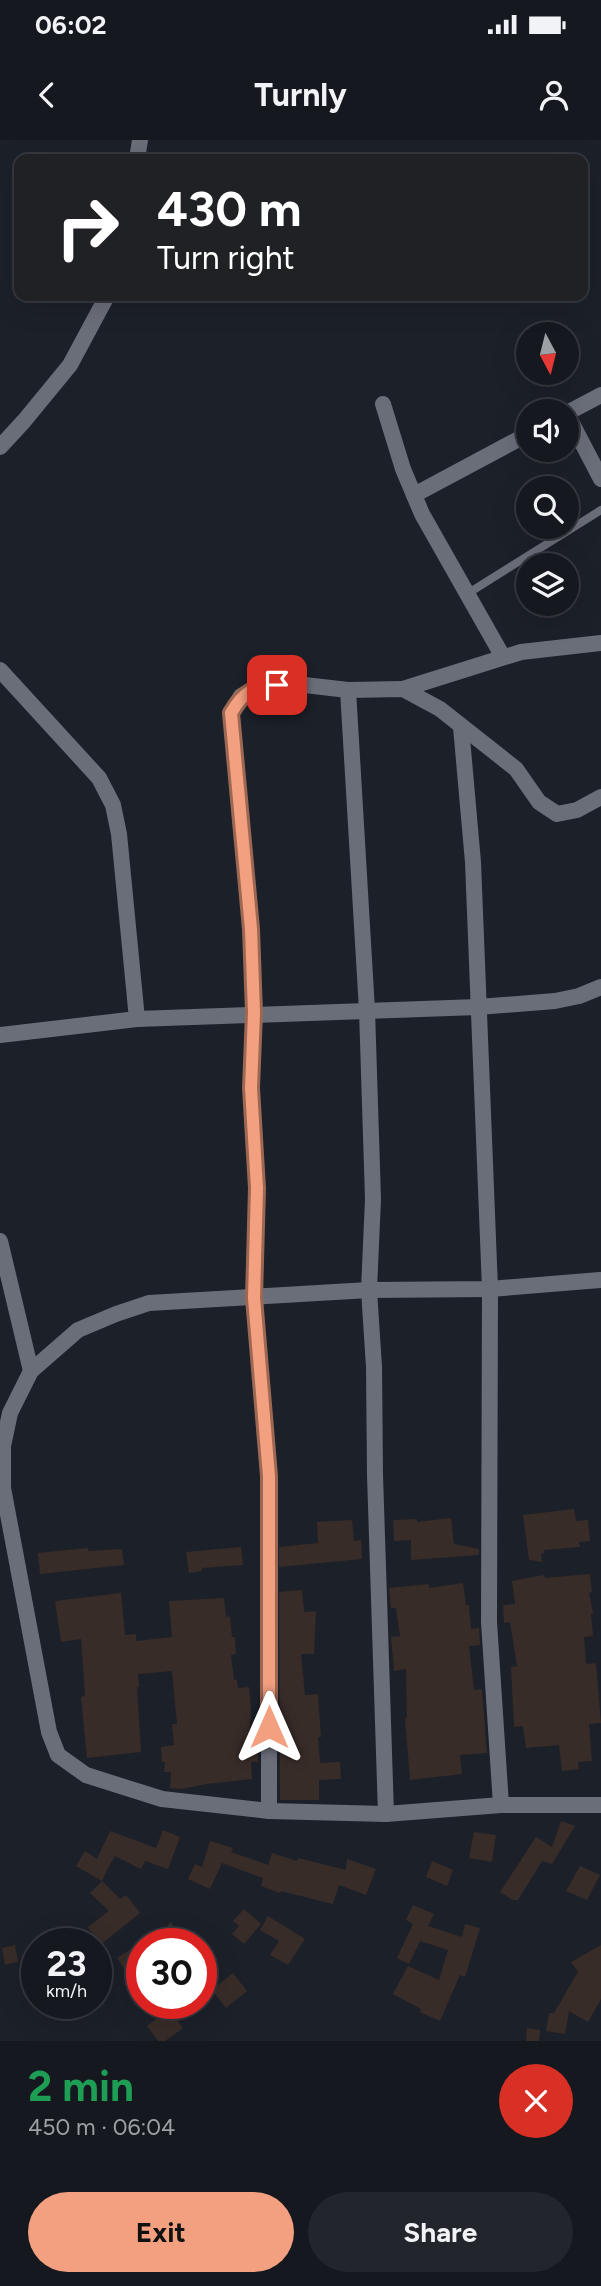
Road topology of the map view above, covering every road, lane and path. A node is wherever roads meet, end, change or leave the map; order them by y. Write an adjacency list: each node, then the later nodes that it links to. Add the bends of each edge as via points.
1 (104, 301): 7 (street, via 70,365)
2 (601, 395): 4 (street)
3 (383, 404): 9 (street)
4 (579, 407)
5 (579, 437): 8 (street)
6 (516, 440): 9 (street)
7 (0, 447)
8 (601, 479)
9 (414, 495): 11 (street)
10 (601, 510): 11 (lane)
11 (467, 594): 13 (street)
12 (601, 643): 13 (street)
13 (503, 657): 15 (street)
14 (0, 670): 23 (street, via 99,778 113,805)
15 (403, 689): 16 (street); 17 (street, via 440,709)
16 (348, 690): 21 (street); 22 (street, via 296,684 258,687 242,696 231,713)
17 (461, 727): 18 (street, via 516,769 539,802 557,814); 20 (street, via 473,862)
18 (601, 797)
19 (601, 987): 20 (street, via 555,1001)
20 (478, 1007): 21 (street); 27 (street)
21 (367, 1010): 22 (street); 28 (street, via 373,1199)
22 (254, 1013): 23 (street); 29 (street)
23 (137, 1019): 24 (street)
24 (0, 1035)
25 (0, 1241): 30 (street)
26 (600, 1280): 27 (street)
27 (491, 1289): 28 (street); 31 (street, via 489,1622)
28 (369, 1290): 29 (street); 34 (street)
29 (254, 1298): 30 (street, via 149,1303 78,1330); 33 (street, via 269,1476)
30 (31, 1371): 33 (street, via 10,1413 3,1446 3,1488 49,1732 58,1755 86,1775 162,1799)
31 (501, 1805): 32 (street); 34 (street)
32 (601, 1805)
33 (269, 1811): 34 (street)
34 (386, 1814)

